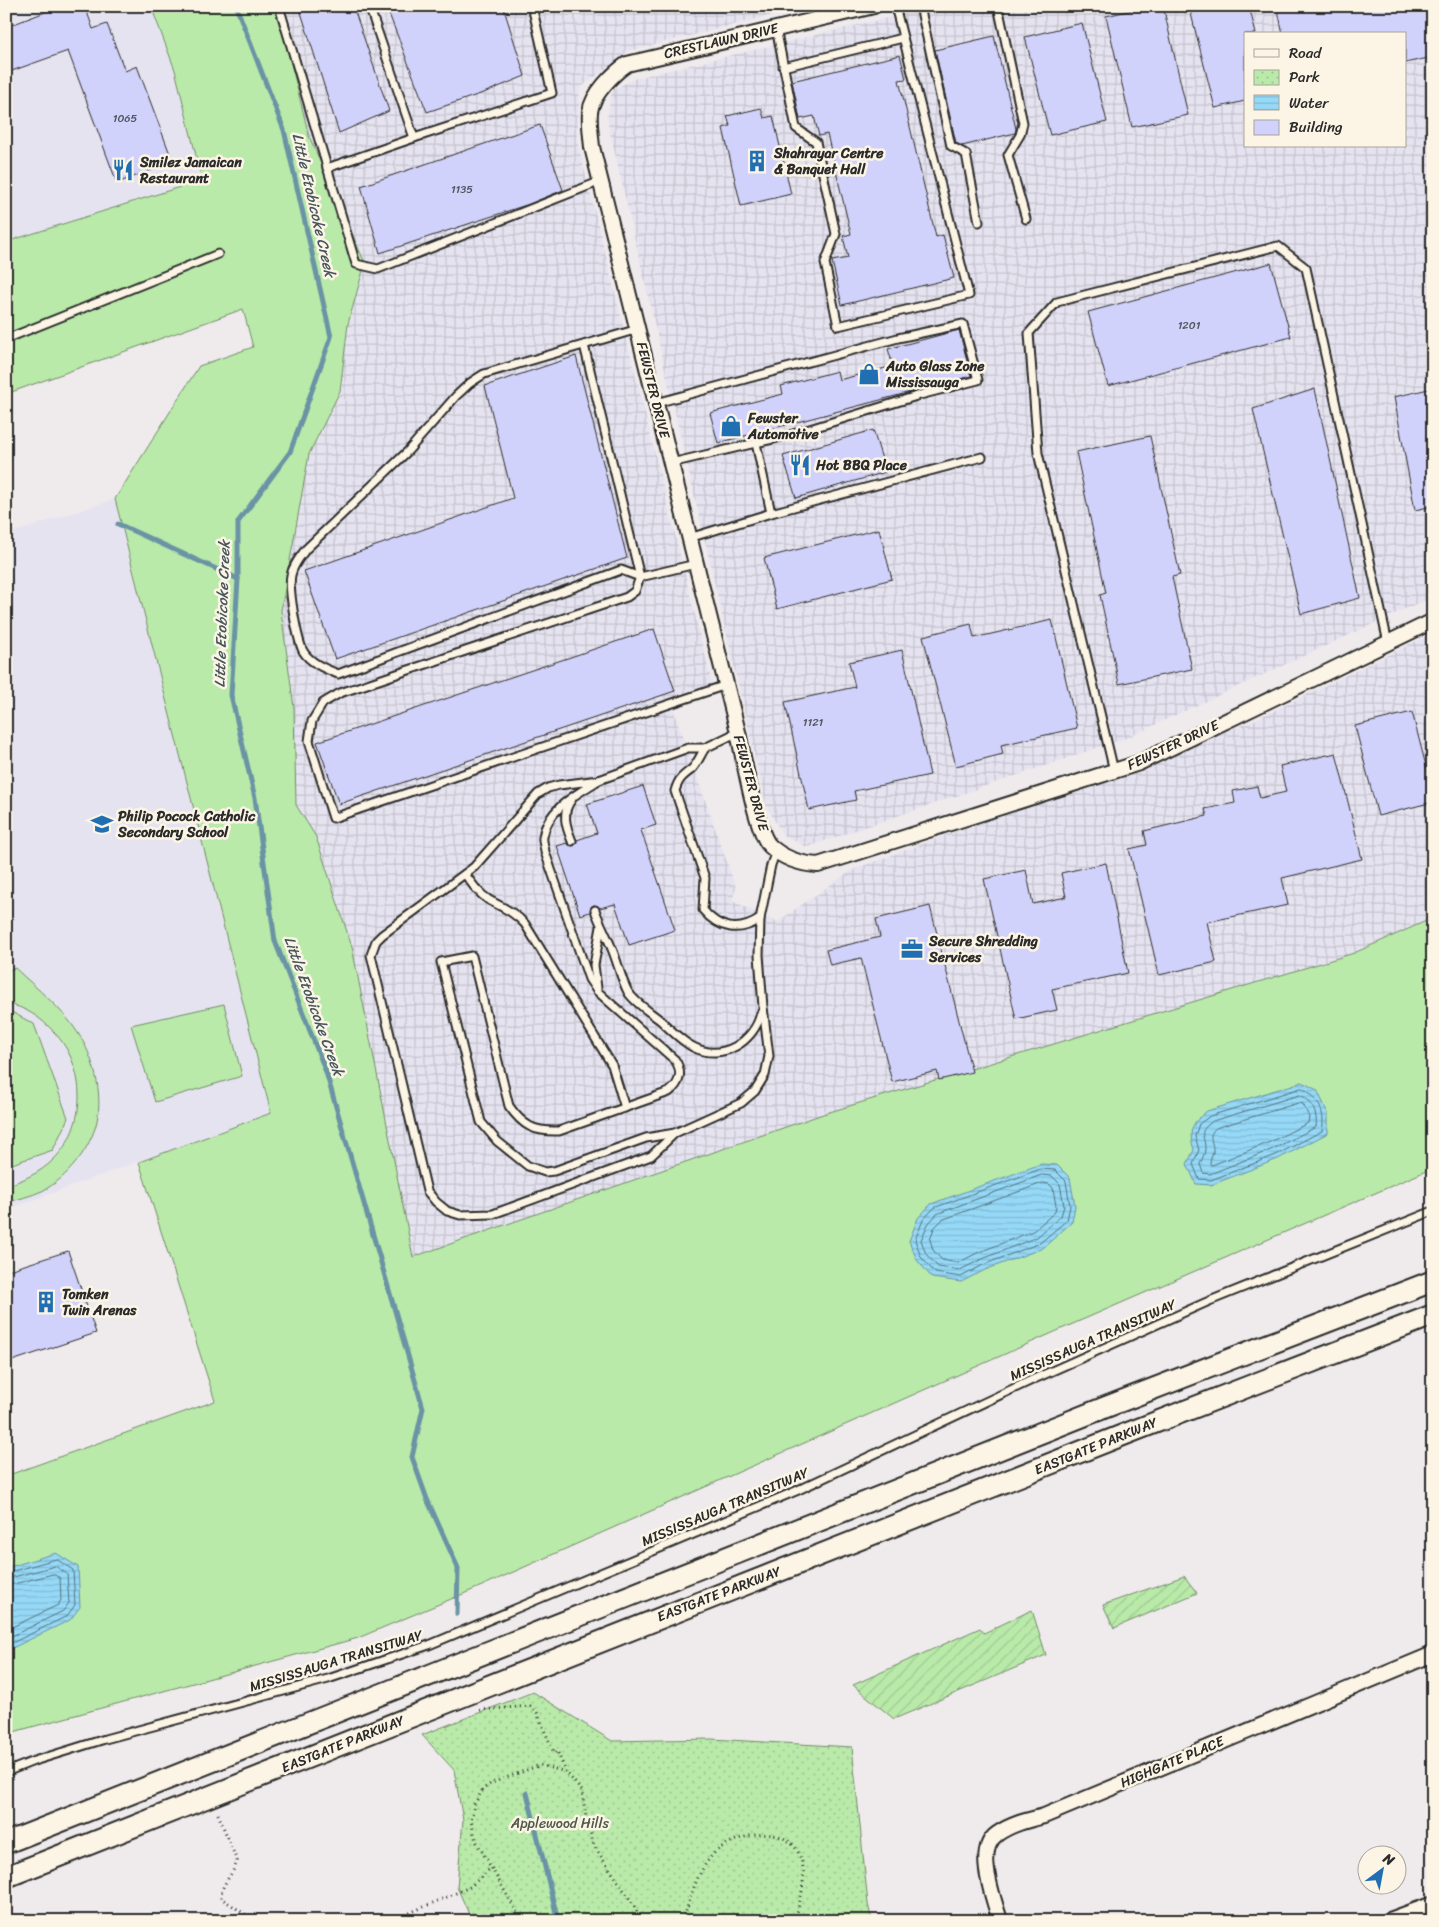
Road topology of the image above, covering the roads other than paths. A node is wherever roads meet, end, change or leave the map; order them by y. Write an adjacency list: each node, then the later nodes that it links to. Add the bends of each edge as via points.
1 (279, 6): 13 (lane)
2 (370, 6): 12 (lane)
3 (532, 6): 12 (lane, via 552,93)
4 (874, 6): 8 (street, CRESTLAWN DRIVE)
5 (895, 6): 9 (lane)
6 (920, 6): 16 (lane, via 950,146 966,154)
7 (998, 6): 15 (lane, via 1023,123 1020,135 1008,154)
8 (776, 28): 10 (lane); 11 (street, CRESTLAWN DRIVE, via 627,64 600,90)
9 (903, 38): 10 (lane); 10 (lane, via 969,295 838,326 825,263 836,234 816,142 796,128)
10 (783, 67)
11 (590, 110): 14 (street, FEWSTER DRIVE, via 592,147)
12 (414, 138): 13 (lane)
13 (327, 168): 14 (lane, via 356,264 378,269)
14 (601, 181): 18 (street, FEWSTER DRIVE)
15 (1026, 219)
16 (979, 222)
17 (218, 254): 19 (lane)
18 (638, 329): 20 (lane); 21 (street, FEWSTER DRIVE)
19 (6, 339)
20 (584, 345): 28 (lane); 28 (lane, via 484,374 470,383 407,452 306,549 291,574 290,589 299,637 304,652 338,674 621,570)
21 (656, 402): 22 (lane, via 963,324 978,380); 24 (street, FEWSTER DRIVE)
22 (756, 443): 24 (lane); 25 (lane)
23 (982, 457): 25 (lane)
24 (671, 463): 26 (street, FEWSTER DRIVE)
25 (772, 513): 26 (lane)
26 (689, 538): 27 (street, FEWSTER DRIVE)
27 (696, 564): 28 (lane); 31 (street, FEWSTER DRIVE)
28 (640, 577): 31 (lane, via 635,592 627,597 340,693 323,703 312,721 309,741 333,818)
29 (1433, 621): 30 (street, FEWSTER DRIVE)
30 (1388, 643): 34 (street, FEWSTER DRIVE, via 1140,763); 34 (lane, via 1306,268 1278,246 1057,302 1029,333 1038,453)
31 (726, 685): 32 (street, FEWSTER DRIVE)
32 (738, 732): 33 (lane); 38 (street, FEWSTER DRIVE, via 759,827 769,845)
33 (704, 748): 35 (lane, via 688,748); 41 (lane, via 693,768 678,781 675,791 705,878 703,910 710,919 730,928 741,928)
34 (1114, 771): 38 (street, FEWSTER DRIVE, via 818,865 801,864)
35 (599, 780): 36 (lane); 39 (lane, via 559,785 538,794)
36 (576, 795): 37 (lane, via 569,803 565,822); 43 (lane, via 561,805 542,838 589,979)
37 (572, 842)
38 (776, 850): 41 (lane)
39 (465, 874): 45 (lane, via 488,900 510,910 525,924 612,1065); 46 (lane, via 376,940 371,955 427,1191 447,1211 460,1215 494,1214 651,1156)
40 (595, 910): 42 (lane)
41 (760, 920): 44 (lane)
42 (601, 926): 43 (lane, via 594,964); 44 (lane, via 629,993 693,1047 708,1052 738,1046 759,1023)
43 (597, 991): 45 (lane, via 675,1060 680,1072 678,1084 669,1092)
44 (763, 1007): 46 (lane, via 769,1056 765,1074 755,1090 741,1103)
45 (624, 1108): 46 (lane, via 559,1131 544,1132 517,1118 509,1106 472,956 442,962 481,1122 496,1141 528,1166 554,1171 646,1138)
46 (675, 1133)
47 (1433, 1211): 51 (lane, MISSISSAUGA TRANSITWAY, via 1207,1302 1034,1379 796,1492 429,1645 328,1679 105,1739)
48 (1433, 1281): 52 (main road, via 1106,1406)
49 (1433, 1315): 53 (main road, EASTGATE PARKWAY)
50 (1433, 1654): 55 (street, HIGHGATE PLACE, via 996,1834 986,1849 986,1870)
51 (6, 1772)
52 (6, 1843)
53 (6, 1877)
54 (1433, 1904): 56 (street)
55 (1000, 1921)
56 (1387, 1921)

